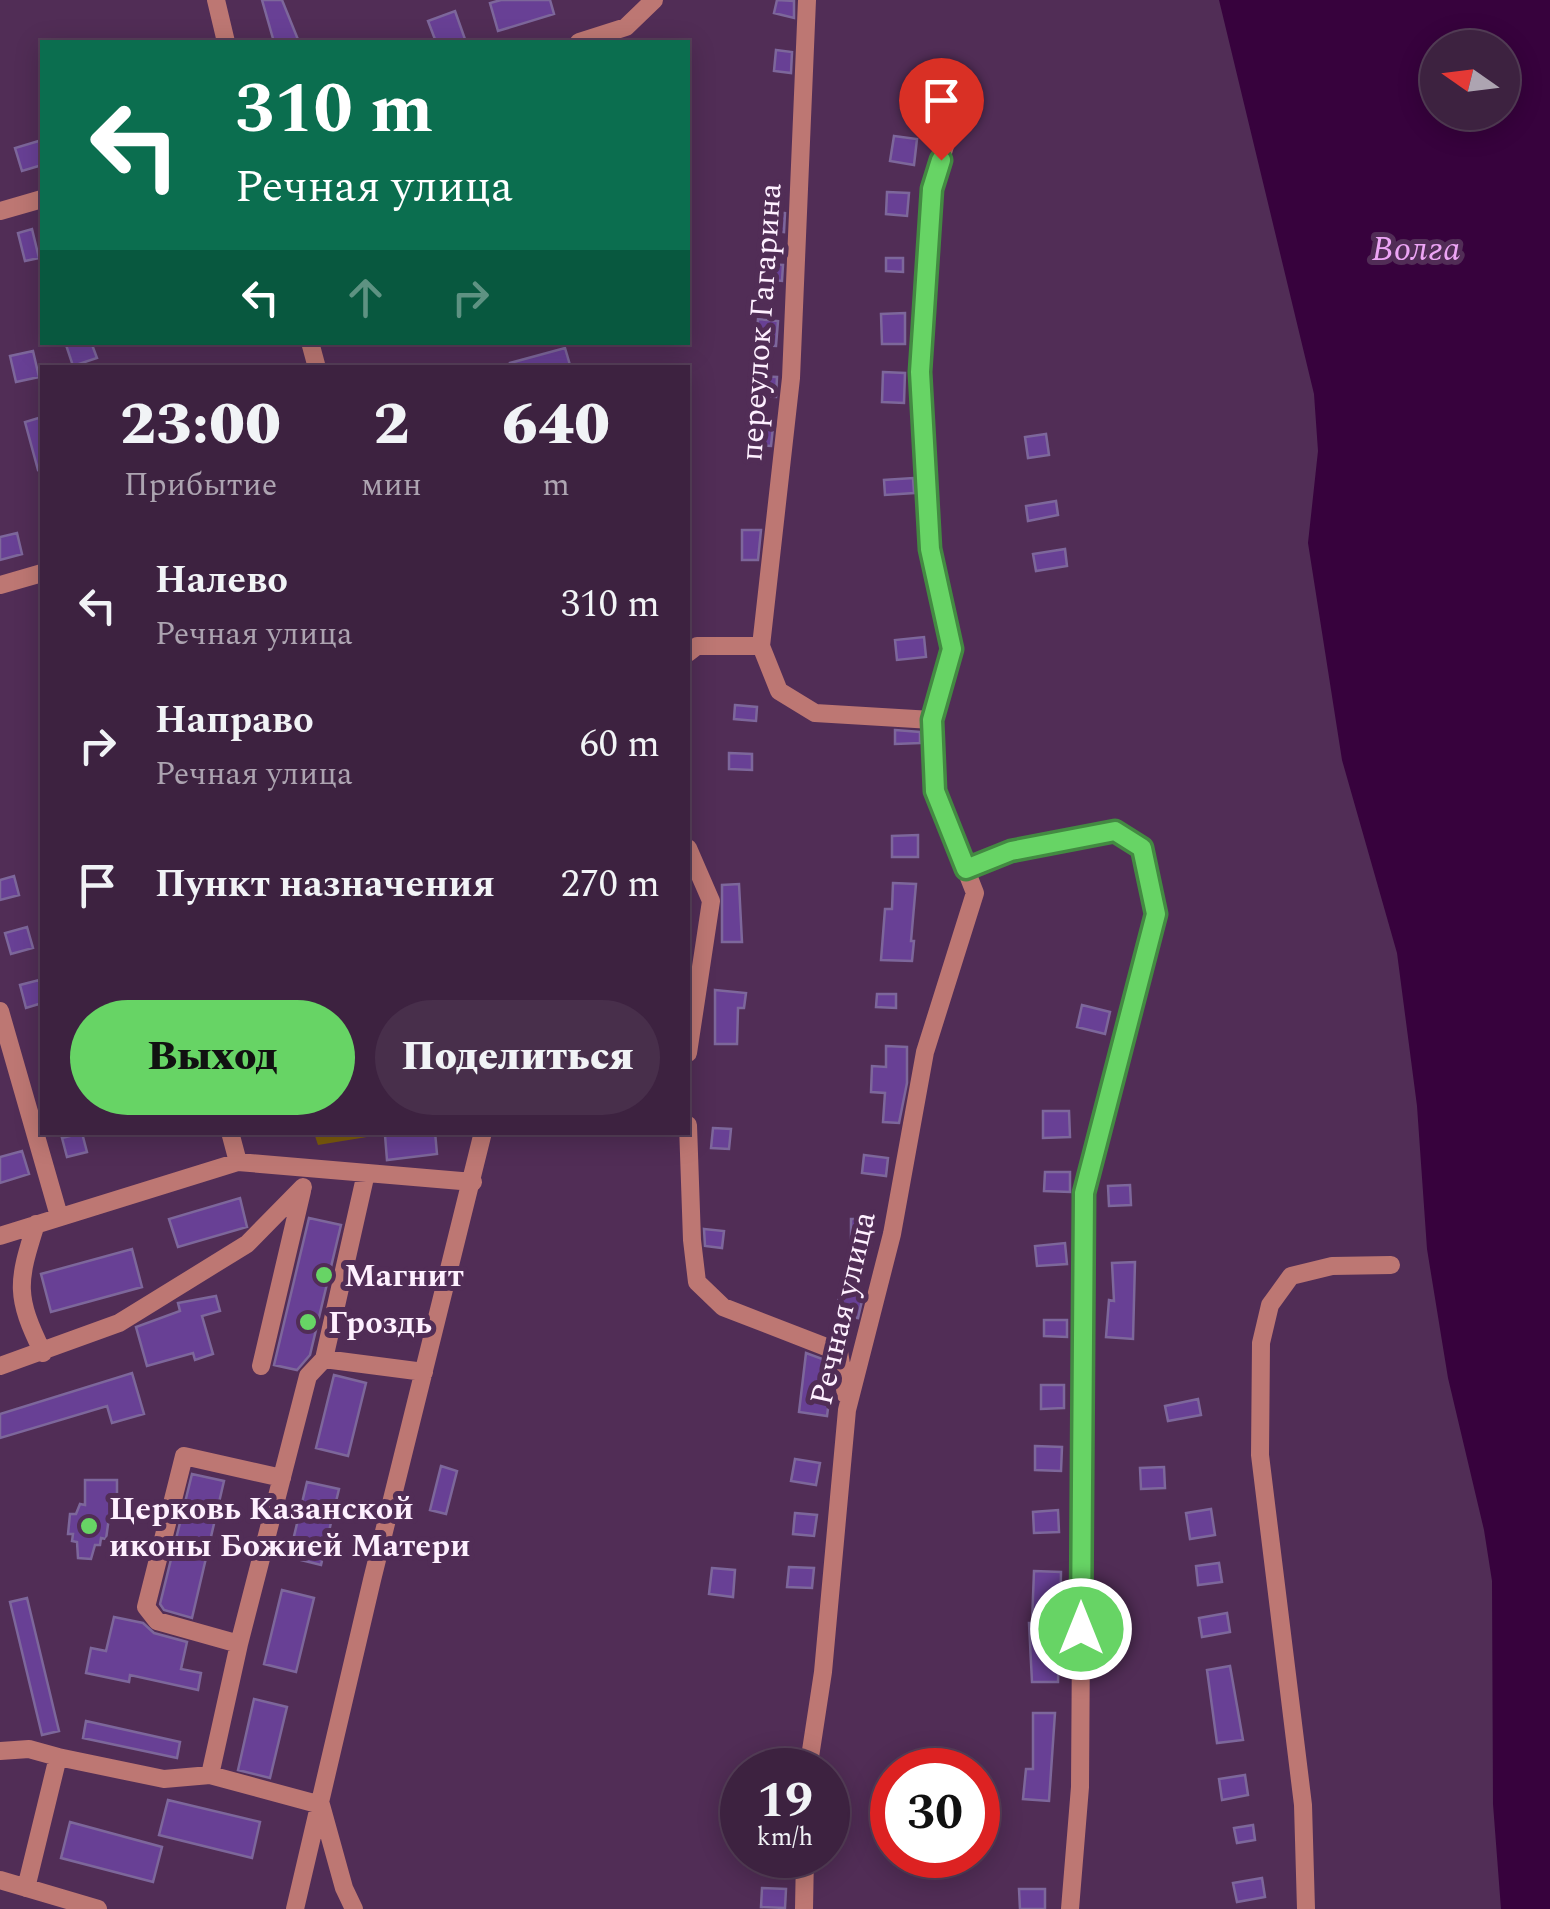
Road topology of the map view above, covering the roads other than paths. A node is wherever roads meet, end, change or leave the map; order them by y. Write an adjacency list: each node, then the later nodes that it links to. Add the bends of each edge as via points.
1 (216, 0): 4 (street)
2 (654, 0): 5 (street, via 626,27)
3 (807, 0): 11 (street, переулок Гагарина, via 791,378)
4 (226, 40)
5 (585, 40)
6 (958, 103): 13 (street, Речная улица, via 932,189 920,372 930,549 952,649)
7 (40, 200): 8 (street)
8 (0, 211)
9 (40, 574): 10 (street)
10 (0, 585)
11 (762, 646): 12 (street); 13 (street, via 780,691 815,713)
12 (690, 652)
13 (932, 720): 15 (street, Речная улица, via 935,791)
14 (690, 853): 17 (street, via 711,901)
15 (966, 869): 34 (street, Речная улица, via 975,893 925,1052 892,1234); 50 (street, via 1011,851 1115,831 1142,848 1156,914 1084,1193 1080,1788)
16 (0, 1011): 25 (street)
17 (690, 1040)
18 (231, 1135): 21 (street)
19 (483, 1135): 24 (street)
20 (689, 1135): 34 (street, via 697,1282 723,1307 838,1352)
21 (238, 1162): 23 (street); 25 (street)
22 (366, 1173): 23 (street); 24 (street); 30 (street)
23 (304, 1177): 29 (street, via 247,1244 119,1323); 32 (street)
24 (474, 1182): 33 (street)
25 (59, 1216): 26 (street)
26 (36, 1224): 27 (street); 29 (street, via 20,1274 24,1313)
27 (0, 1236)
28 (1392, 1265): 51 (street, via 1332,1266 1290,1276 1270,1306 1260,1343 1260,1456 1303,1805)
29 (43, 1352): 31 (street)
30 (324, 1358): 33 (street); 35 (street, via 308,1376)
31 (0, 1366)
32 (261, 1366)
33 (424, 1372): 41 (street)
34 (847, 1410): 37 (street, Речная улица)
35 (282, 1478): 36 (street); 36 (street, via 184,1456 146,1607 157,1621)
36 (239, 1644): 40 (street)
37 (812, 1748)
38 (0, 1751): 39 (street)
39 (58, 1757): 40 (street, via 164,1780); 44 (street)
40 (210, 1775): 41 (street)
41 (322, 1805): 47 (street); 48 (street)
42 (805, 1878): 49 (street)
43 (0, 1880): 44 (street)
44 (26, 1888): 45 (street)
45 (71, 1905): 46 (street)
46 (98, 1909)
47 (295, 1909)
48 (354, 1909)
49 (804, 1909)
50 (1070, 1909)
51 (1306, 1909)

